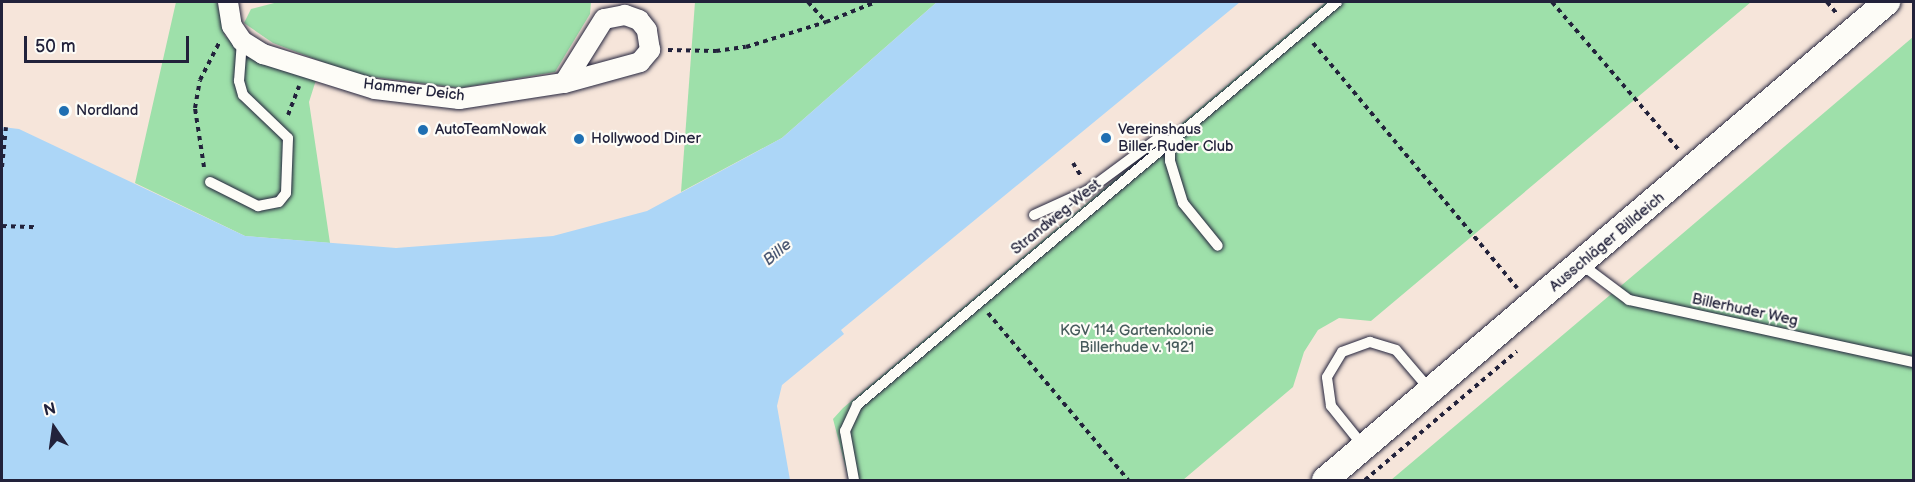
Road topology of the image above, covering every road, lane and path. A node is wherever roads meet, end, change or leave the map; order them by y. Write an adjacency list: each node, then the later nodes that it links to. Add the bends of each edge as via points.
1 (228, 2): 8 (street)
2 (808, 2): 7 (path)
3 (876, 2): 7 (path)
4 (1337, 2): 9 (lane, Strandweg-West)
5 (1551, 2): 19 (path)
6 (1887, 2): 19 (street, Ausschläger Billdeich)
7 (826, 22): 11 (path, via 746,47 716,51)
8 (232, 24): 10 (street); 21 (path, via 200,80 195,108 201,155)
9 (1302, 30): 16 (lane, Strandweg-West); 28 (path)
10 (242, 41): 12 (street, Hammer Deich, via 263,54); 15 (lane, via 239,81 243,95)
11 (650, 50): 13 (street, Hammer Deich, via 640,62); 13 (street, via 647,30 639,20 625,15 604,19)
12 (307, 69): 13 (street, Hammer Deich, via 375,89 459,99); 15 (path, via 289,107)
13 (564, 83)
14 (6, 127): 18 (path)
15 (285, 131): 21 (lane, via 289,145 288,180 286,193 279,202 258,206)
16 (1170, 142): 22 (lane, via 1160,137 1087,191); 25 (lane, via 1170,161 1183,203); 27 (lane, Strandweg-West)
17 (1073, 163): 20 (path)
18 (2, 167)
19 (1694, 169): 26 (street, Ausschläger Billdeich)
20 (1077, 172)
21 (210, 182)
22 (1034, 215)
23 (2, 226): 24 (path)
24 (37, 227)
25 (1218, 246)
26 (1581, 264): 28 (street, Ausschläger Billdeich); 29 (lane, Billerhuder Weg, via 1629,300)
27 (978, 301): 32 (lane, Strandweg-West, via 883,380 850,413 845,431); 33 (path)
28 (1532, 305): 30 (street, Ausschläger Billdeich)
29 (1914, 362)
30 (1431, 391): 31 (street, Ausschläger Billdeich); 31 (lane, via 1396,351 1370,342 1342,352 1327,377 1331,406)
31 (1364, 447): 34 (street, Ausschläger Billdeich)
32 (854, 480)
33 (1128, 480)
34 (1325, 480)

